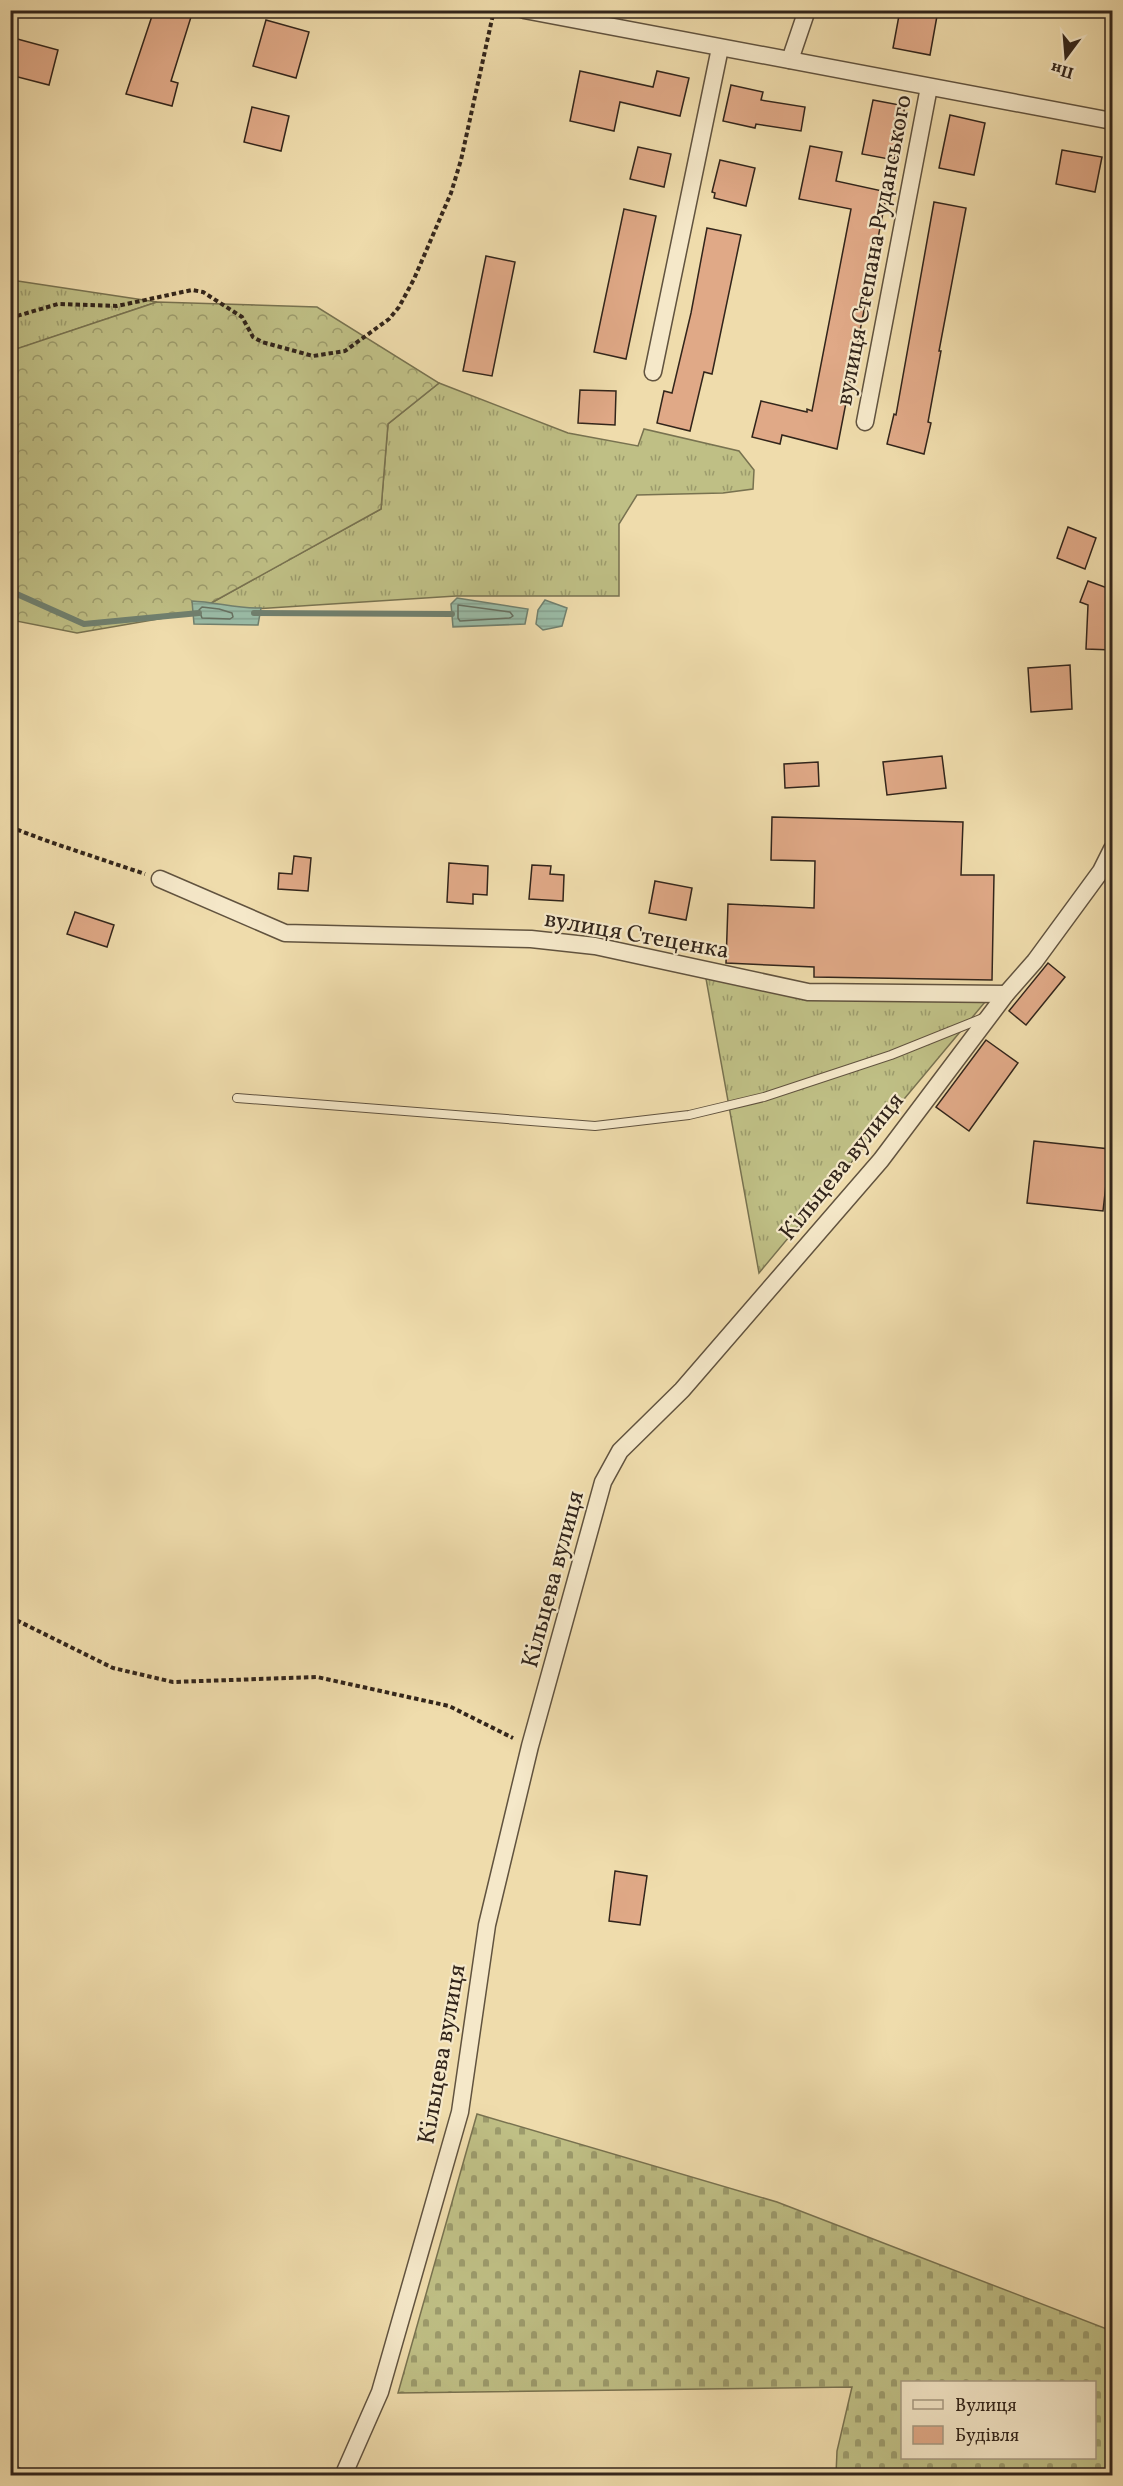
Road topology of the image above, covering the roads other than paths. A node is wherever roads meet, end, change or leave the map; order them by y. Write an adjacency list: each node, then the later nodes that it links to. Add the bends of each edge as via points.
1 (525, 10): 3 (street, вулиця Степана Руданського)
2 (807, 10): 4 (street)
3 (720, 48): 4 (street, вулиця Степана Руданського); 7 (street)
4 (790, 60): 5 (street, вулиця Степана Руданського)
5 (929, 87): 6 (street, вулиця Степана Руданського); 8 (street, вулиця Степана Руданського)
6 (1113, 121)
7 (653, 372)
8 (865, 422)
9 (1113, 849): 11 (street, Кільцева вулиця, via 1082,898)
10 (160, 879): 11 (street, вулиця Стеценка, via 285,933 531,939 595,946 808,992)
11 (1006, 993): 12 (street, Кільцева вулиця)
12 (990, 1015): 13 (lane, via 891,1055 764,1096 689,1115 595,1126); 16 (street, Кільцева вулиця, via 881,1160 682,1390 620,1450 603,1482 530,1746 487,1925 460,2112 380,2392)
13 (237, 1098)
14 (10, 2467): 15 (lane)
15 (24, 2475)
16 (343, 2475)

